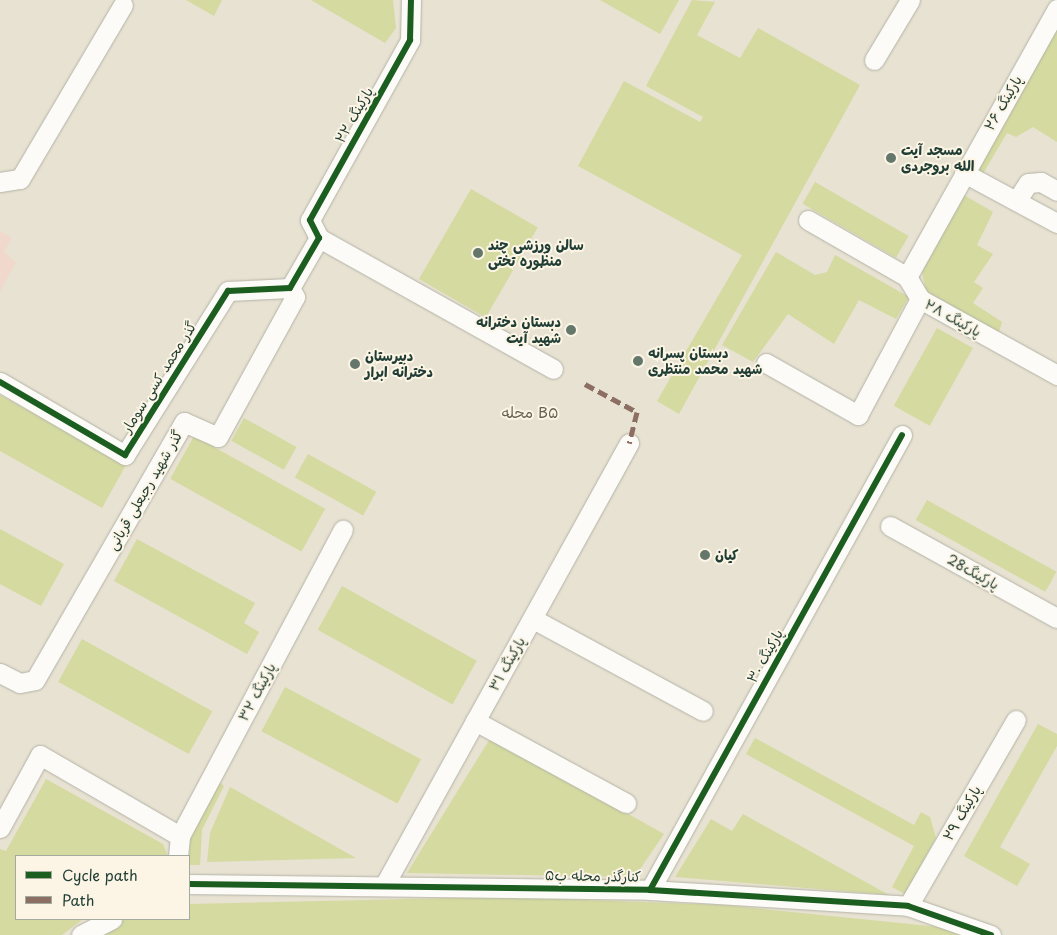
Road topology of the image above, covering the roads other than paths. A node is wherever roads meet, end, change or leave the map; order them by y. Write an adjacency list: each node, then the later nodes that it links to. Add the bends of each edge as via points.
1 (411, 0): 12 (street, پارکینگ ۲۲, via 410,40 310,220)
2 (910, 0): 5 (street)
3 (123, 5): 7 (street, via 20,179)
4 (1057, 9): 6 (street, پارکینگ ۲۶)
5 (874, 60)
6 (964, 173): 9 (street); 13 (street, پارکینگ ۲۶)
7 (0, 182)
8 (1057, 191): 9 (street, via 1041,182 1028,183)
9 (1017, 200): 11 (street)
10 (808, 220): 13 (street, پارکینگ ۲۸)
11 (1057, 223)
12 (319, 238): 14 (street); 17 (street)
13 (907, 277): 15 (street, پارکینگ ۲۸)
14 (290, 288): 19 (street, گذر محمد کسی سومار, via 228,290 125,455); 26 (street, گذر شهید رجبعلی قربانی, via 295,297 218,437 184,422 34,680 20,683)
15 (920, 299): 16 (street, via 858,415); 18 (street, پارکینگ ۲۸)
16 (766, 363)
17 (554, 369)
18 (1057, 375)
19 (0, 382)
20 (902, 435): 36 (street, پارکینگ ۳۰)
21 (629, 443): 25 (street, پارکینگ ۳۱)
22 (890, 526): 24 (street, پارکینگ28)
23 (343, 530): 32 (street, پارکینگ ۳۲)
24 (1057, 618)
25 (533, 619): 27 (street); 29 (street, پارکینگ ۳۱)
26 (0, 673)
27 (703, 711)
28 (1016, 720): 37 (street, پارکینگ ۲۹)
29 (475, 721): 30 (street); 35 (street, پارکینگ ۳۱)
30 (626, 803)
31 (0, 828): 32 (street, via 40,755)
32 (180, 836): 33 (street, پارکینگ ۳۲)
33 (178, 855)
34 (190, 884): 35 (street, کنارگذر محله ب۵)
35 (384, 884): 36 (street, کنارگذر محله ب۵)
36 (650, 890): 37 (street, کنارگذر محله ب۵)
37 (908, 906): 40 (street, کنارگذر محله ب۵)
38 (110, 920): 39 (street)
39 (81, 935)
40 (991, 935)

